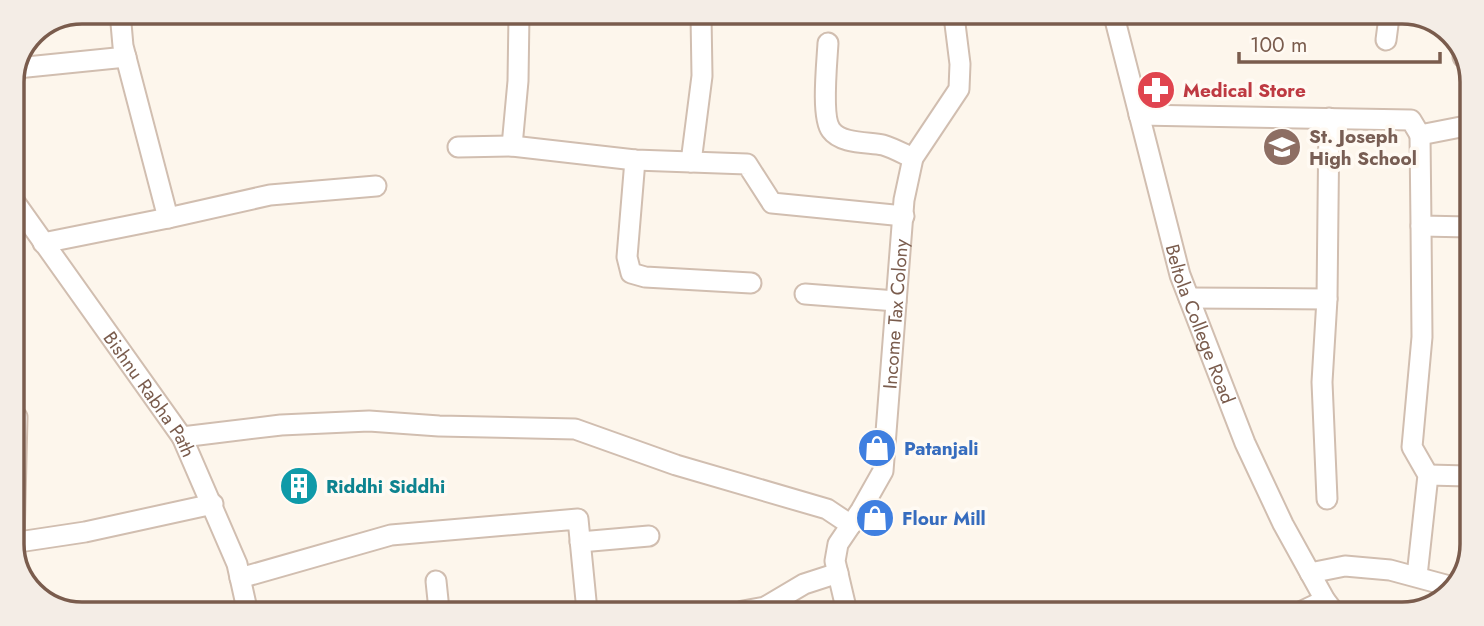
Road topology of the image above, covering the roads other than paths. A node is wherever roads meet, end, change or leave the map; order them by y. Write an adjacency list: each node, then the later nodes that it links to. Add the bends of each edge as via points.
1 (955, 24): 17 (street, Income Tax Colony, via 959,89)
2 (1116, 24): 11 (street, Beltola College Road)
3 (1388, 24): 7 (street)
4 (122, 25): 9 (street)
5 (519, 25): 15 (street)
6 (701, 25): 19 (street, via 702,76)
7 (1386, 40)
8 (828, 43): 17 (street, via 830,129 836,135 885,145)
9 (126, 57): 10 (street); 23 (street)
10 (26, 67)
11 (1139, 115): 12 (street); 29 (street, Beltola College Road)
12 (1329, 118): 14 (street, via 1411,120); 30 (street)
13 (1459, 127): 14 (street)
14 (1420, 135): 24 (street)
15 (512, 146): 16 (street); 18 (street)
16 (458, 147)
17 (914, 158): 21 (street, Income Tax Colony)
18 (635, 160): 19 (street); 27 (street, via 627,257 631,272 645,277)
19 (691, 162): 21 (street, via 747,164 772,203)
20 (376, 186): 23 (street, via 270,195)
21 (904, 216): 31 (street, Income Tax Colony)
22 (25, 218): 26 (street, Bishnu Rabha Path)
23 (168, 218): 26 (street)
24 (1421, 226): 25 (street); 33 (street, via 1422,337 1412,447)
25 (1459, 227)
26 (43, 243): 32 (street, Bishnu Rabha Path)
27 (751, 283)
28 (805, 294): 31 (street)
29 (1189, 298): 30 (street); 42 (street, Beltola College Road, via 1245,443)
30 (1327, 299): 35 (street, via 1322,382)
31 (896, 301): 37 (street, Income Tax Colony, via 883,471)
32 (182, 437): 36 (street, Bishnu Rabha Path); 37 (street, via 281,425 369,421 575,429 676,465 827,509)
33 (1428, 475): 34 (street); 43 (street)
34 (1460, 476)
35 (1327, 499)
36 (213, 504): 39 (street); 44 (street, Bishnu Rabha Path)
37 (852, 524): 41 (street, Income Tax Colony, via 838,544)
38 (649, 537): 40 (street)
39 (25, 541)
40 (580, 542): 44 (street, via 578,519 391,536); 49 (street)
41 (838, 573): 50 (street, via 804,584); 51 (street, Income Tax Colony)
42 (1310, 573): 43 (street, via 1345,566); 52 (street, Beltola College Road)
43 (1417, 576): 46 (street)
44 (240, 578): 47 (street, Bishnu Rabha Path)
45 (436, 581): 48 (street)
46 (1443, 584)
47 (245, 602)
48 (438, 602)
49 (586, 602)
50 (773, 602)
51 (845, 602)
52 (1327, 602)

